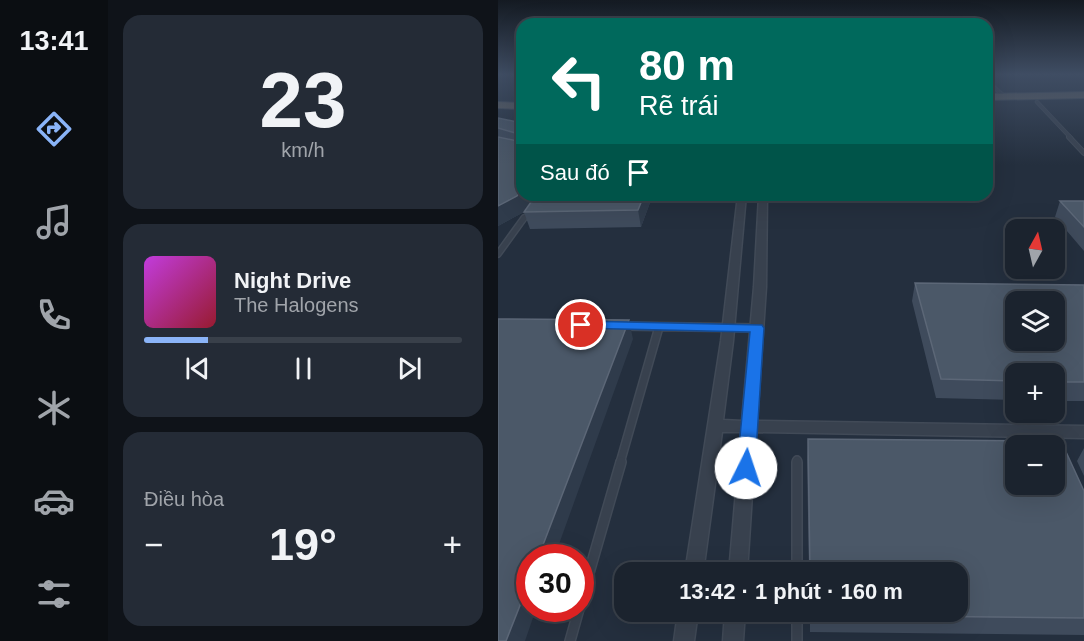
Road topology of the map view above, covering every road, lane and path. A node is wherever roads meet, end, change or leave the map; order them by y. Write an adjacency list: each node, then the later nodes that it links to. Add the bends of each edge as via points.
1 (498, 105): 3 (highway)
2 (1040, 105): 6 (lane)
3 (516, 108)
4 (516, 109): 5 (highway)
5 (498, 110)
6 (1084, 153)
7 (741, 201): 13 (street)
8 (763, 201): 14 (street)
9 (536, 202): 10 (lane)
10 (498, 254)
11 (613, 326): 12 (lane)
12 (659, 327): 13 (lane); 19 (lane)
13 (727, 328): 14 (lane); 15 (street)
14 (757, 328): 16 (street)
15 (715, 426): 16 (street); 20 (street)
16 (749, 426): 17 (street); 21 (street)
17 (1084, 432)
18 (797, 460): 22 (lane)
19 (594, 555)
20 (696, 562)
21 (739, 562)
22 (797, 562)
23 (575, 622): 27 (lane)
24 (687, 622): 28 (street)
25 (734, 622): 29 (street)
26 (797, 622): 30 (lane)
27 (570, 641)
28 (684, 641)
29 (733, 641)
30 (797, 641)

